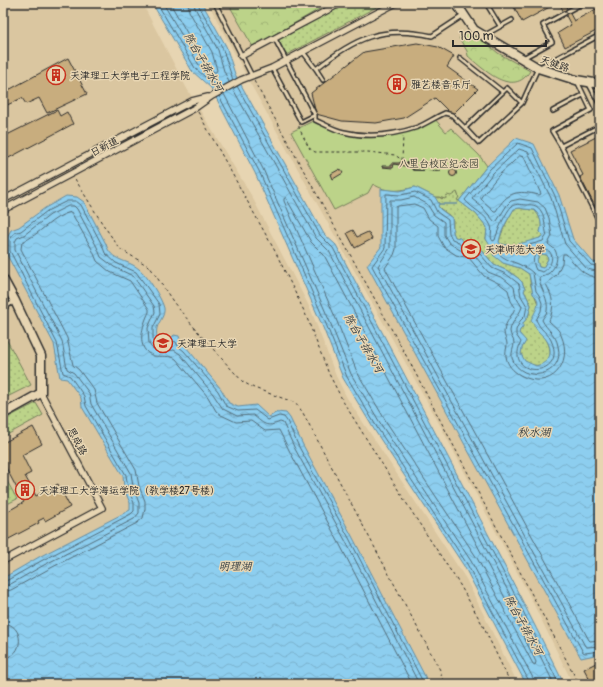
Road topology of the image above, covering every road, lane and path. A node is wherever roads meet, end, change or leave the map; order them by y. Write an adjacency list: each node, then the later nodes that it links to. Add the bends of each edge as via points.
1 (215, 3): 14 (lane)
2 (340, 3): 12 (street)
3 (396, 3): 13 (street, 日新道)
4 (456, 3): 7 (street, 天健路)
5 (486, 3): 9 (lane)
6 (582, 3): 16 (lane, via 543,25 552,42)
7 (464, 15): 11 (street, 天健路, via 474,30); 20 (lane, via 432,36 399,31 360,40 338,51)
8 (512, 20): 9 (lane)
9 (500, 26): 11 (lane)
10 (600, 35): 19 (lane)
11 (483, 36): 16 (street, 天健路)
12 (274, 38): 14 (street); 17 (lane)
13 (303, 52): 17 (street, 日新道); 20 (lane)
14 (241, 56): 21 (lane)
15 (460, 58): 26 (lane)
16 (522, 59): 19 (street, 天健路)
17 (286, 61): 18 (street, 日新道); 33 (lane)
18 (272, 68): 21 (street, 日新道); 34 (lane)
19 (538, 68): 23 (street, 天健路); 29 (lane)
20 (316, 69): 22 (lane)
21 (252, 76): 28 (street, 日新道); 51 (path, via 408,360)
22 (323, 80)
23 (576, 80): 24 (street, 天健路); 27 (lane)
24 (588, 83): 25 (street, 天健路); 30 (lane)
25 (600, 84)
26 (503, 92): 29 (lane, via 507,88); 36 (lane)
27 (583, 95): 32 (lane); 38 (lane, via 591,110 552,131)
28 (212, 96): 31 (street, 日新道); 40 (street, 日新道, via 192,101)
29 (522, 103): 36 (lane, via 479,143)
30 (600, 106)
31 (195, 108): 39 (street, 日新道); 50 (path, via 276,253 344,403 460,585)
32 (553, 111)
33 (314, 115): 34 (lane); 37 (lane, via 315,120 343,132 373,136)
34 (301, 122): 37 (path, via 298,128 315,152 368,152 395,155 402,160)
35 (600, 126): 38 (lane)
36 (464, 128): 37 (lane, via 452,115 445,113)
37 (403, 131)
38 (561, 146): 42 (lane)
39 (72, 174): 41 (street, 日新道); 49 (path, via 120,249 150,267 198,332 243,382 296,403 440,670)
40 (3, 200)
41 (3, 210)
42 (600, 223)
43 (3, 279): 44 (street, 思成路)
44 (15, 301): 45 (lane); 46 (street, 思成路, via 41,356)
45 (3, 308)
46 (41, 393): 47 (street); 48 (street, 思成路, via 102,508)
47 (3, 414)
48 (3, 561)
49 (444, 684)
50 (511, 684)
51 (579, 684)

